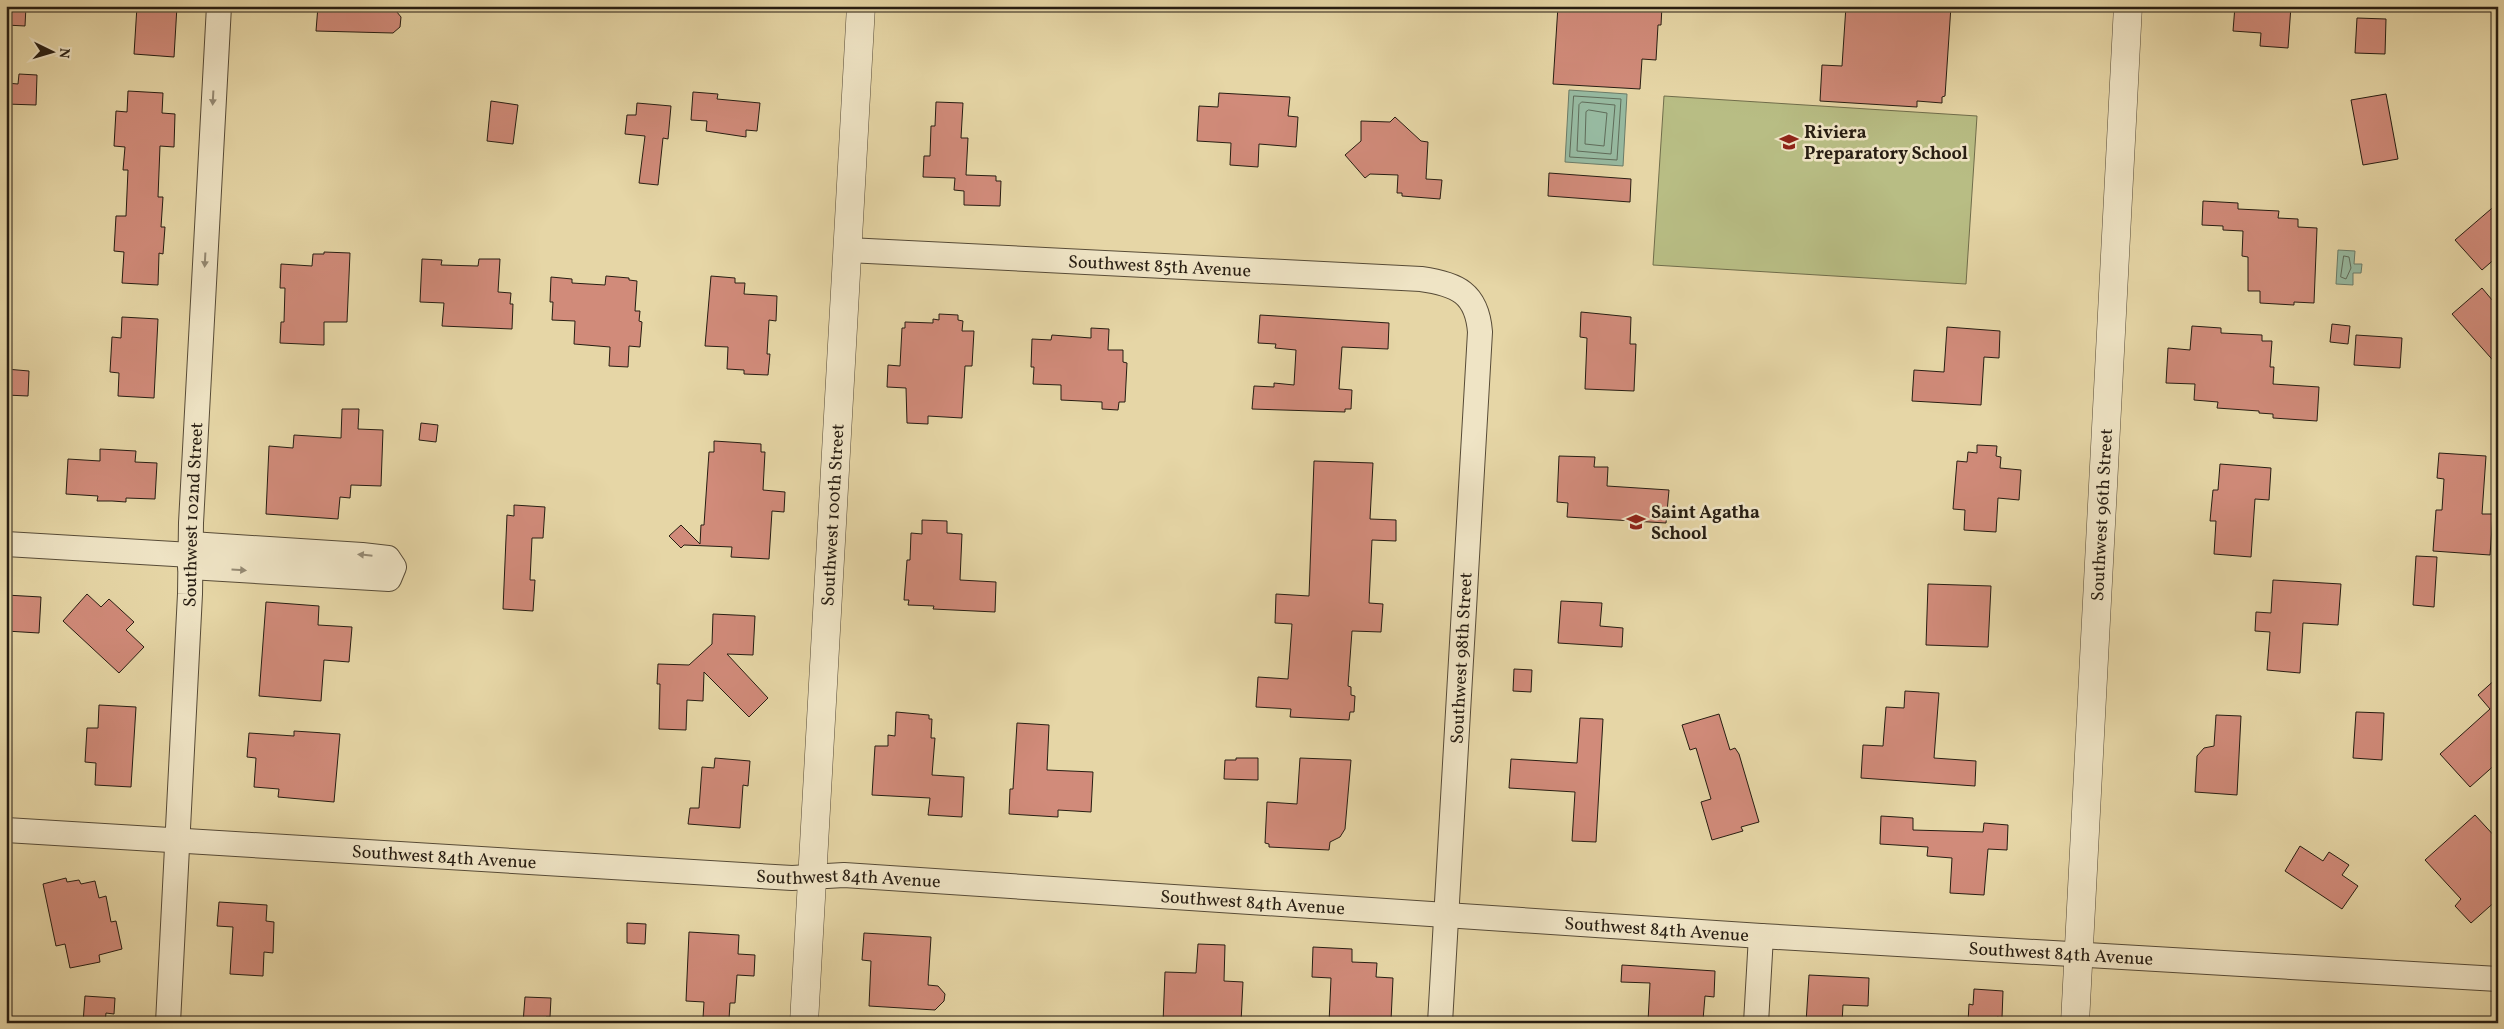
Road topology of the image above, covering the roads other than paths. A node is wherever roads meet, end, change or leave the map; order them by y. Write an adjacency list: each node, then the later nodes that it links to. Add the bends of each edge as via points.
1 (219, 6): 7 (street, Southwest 102nd Street, one-way to 7)
2 (861, 6): 4 (street, Southwest 100th Street)
3 (2128, 6): 13 (street, Southwest 96th Street)
4 (848, 250): 5 (street, Southwest 85th Avenue, via 1420,279 1446,284); 10 (street, Southwest 100th Street)
5 (1468, 297): 11 (street, Southwest 98th Street, via 1475,305 1480,332)
6 (6, 544): 7 (street)
7 (191, 547): 7 (street, one-way to 7, via 389,579 394,567 388,558 362,555); 9 (street, Southwest 102nd Street)
8 (6, 830): 9 (street, Southwest 84th Avenue)
9 (178, 841): 10 (street, Southwest 84th Avenue); 15 (street, Southwest 102nd Street)
10 (814, 877): 11 (street, Southwest 84th Avenue, via 844,875); 16 (street, Southwest 100th Street)
11 (1446, 915): 12 (street, Southwest 84th Avenue); 17 (street, Southwest 98th Street)
12 (1761, 936): 13 (street, Southwest 84th Avenue); 18 (street)
13 (2079, 955): 14 (street, Southwest 84th Avenue); 19 (street, Southwest 96th Street)
14 (2498, 979)
15 (168, 1023)
16 (804, 1023)
17 (1440, 1023)
18 (1756, 1023)
19 (2076, 1023)

